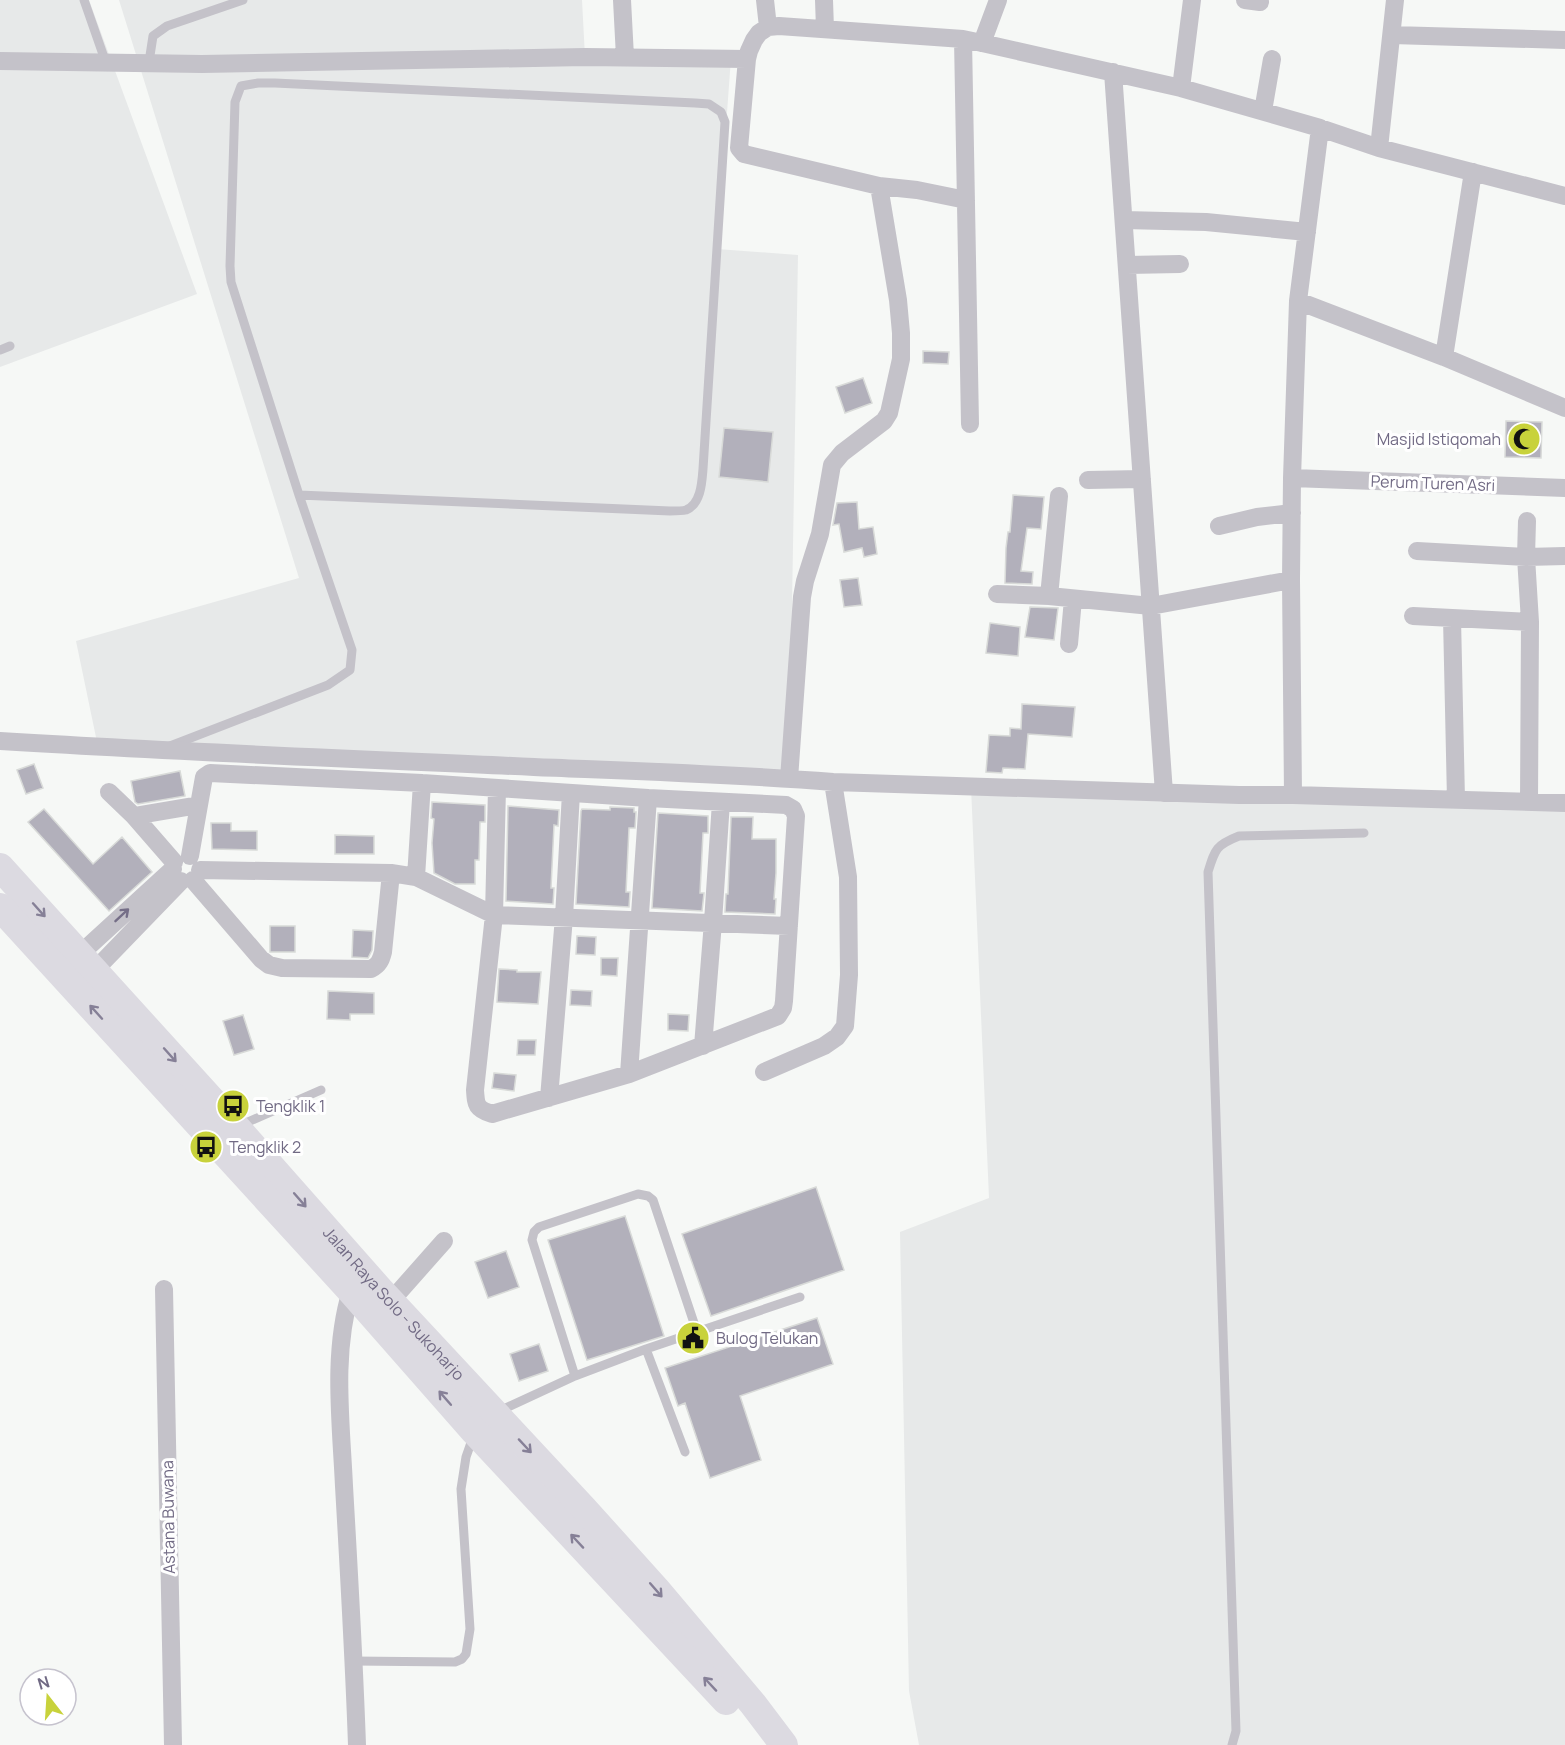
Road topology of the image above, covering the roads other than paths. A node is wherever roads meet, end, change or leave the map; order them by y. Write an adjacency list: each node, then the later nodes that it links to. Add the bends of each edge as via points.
1 (84, 0): 20 (lane)
2 (243, 0): 19 (lane, via 167,26 153,36)
3 (622, 0): 15 (street)
4 (765, 0): 9 (street)
5 (824, 0): 10 (street)
6 (998, 0): 14 (street)
7 (1192, 0): 22 (street)
8 (1395, 0): 11 (street)
9 (768, 27): 10 (street); 16 (street, via 754,40)
10 (825, 29): 12 (street)
11 (1392, 35): 13 (street); 25 (street)
12 (963, 39): 14 (street); 29 (street)
13 (1565, 40)
14 (982, 43): 21 (street)
15 (625, 57): 16 (street); 19 (street)
16 (747, 58): 27 (street, via 739,145 742,152)
17 (1272, 59): 23 (street)
18 (0, 61): 20 (street)
19 (149, 62): 20 (street)
20 (106, 63)
21 (1113, 72): 22 (street); 30 (street)
22 (1181, 88): 23 (street)
23 (1263, 111): 24 (street)
24 (1320, 128): 25 (street); 31 (street)
25 (1378, 148): 26 (street)
26 (1473, 172): 28 (street); 37 (street)
27 (879, 186): 29 (street); 63 (street, via 897,300 901,359 884,421 832,465 820,534 802,597)
28 (1565, 196)
29 (966, 200): 39 (street)
30 (1124, 220): 31 (street, via 1206,222); 33 (street)
31 (1307, 232): 34 (street)
32 (1180, 264): 33 (street)
33 (1127, 265): 41 (street)
34 (1298, 301): 37 (street); 40 (street)
35 (10, 346): 36 (lane)
36 (0, 350)
37 (1444, 357): 38 (street)
38 (1565, 408)
39 (970, 424)
40 (1296, 478): 43 (street, Perum Turen Asri); 46 (street)
41 (1142, 479): 42 (street); 56 (street)
42 (1088, 480)
43 (1565, 488)
44 (299, 495): 44 (lane, via 231,282 235,102 241,86 275,83 695,103 709,104 722,112 725,122 703,469 696,502 687,510 670,511); 62 (lane, via 352,650 350,670 328,685)
45 (1059, 496): 54 (street)
46 (1292, 513): 48 (street); 52 (street)
47 (1527, 521): 51 (street)
48 (1219, 526)
49 (1417, 551): 51 (street)
50 (1565, 556): 51 (street)
51 (1526, 557): 59 (street)
52 (1291, 580): 56 (street); 70 (street)
53 (996, 594): 54 (street)
54 (1049, 596): 55 (street)
55 (1073, 598): 56 (street); 60 (street)
56 (1151, 606): 69 (street)
57 (1413, 616): 58 (street)
58 (1452, 618): 59 (street); 72 (street)
59 (1530, 622): 73 (street)
60 (1069, 644)
61 (0, 741): 62 (street)
62 (157, 751): 63 (street)
63 (789, 779): 64 (street)
64 (832, 782): 69 (street); 91 (street, via 848,877 845,1026 824,1046)
65 (422, 783): 66 (street); 76 (street, via 210,773 204,777); 82 (street)
66 (497, 788): 68 (street); 84 (street)
67 (109, 792): 77 (street)
68 (571, 793): 71 (street); 85 (street)
69 (1164, 793): 70 (street)
70 (1293, 795): 72 (street)
71 (648, 798): 74 (street); 86 (street)
72 (1456, 800): 73 (street)
73 (1529, 801): 75 (street)
74 (721, 802): 87 (street); 88 (street, via 786,805 794,811)
75 (1565, 803)
76 (198, 805): 77 (street); 80 (street)
77 (134, 816): 80 (street)
78 (1364, 833): 110 (lane, via 1239,836 1223,842 1213,853 1208,872 1236,1719)
79 (0, 867): 89 (main road, Jalan Raya Solo - Sukoharjo, one-way to 89)
80 (185, 870): 81 (street); 81 (street, via 261,959 282,968 376,966 383,952); 89 (street)
81 (391, 873): 82 (street)
82 (417, 877): 84 (street)
83 (0, 907): 99 (main road, Jalan Raya Solo - Sukoharjo, one-way to 83)
84 (494, 915): 85 (street); 94 (street, via 476,1105 492,1114)
85 (564, 917): 86 (street); 94 (street)
86 (639, 919): 87 (street); 92 (street)
87 (713, 922): 88 (street); 90 (street)
88 (789, 926): 90 (street, via 781,1012 775,1018)
89 (87, 963): 95 (main road, Jalan Raya Solo - Sukoharjo, one-way to 95)
90 (703, 1046): 92 (street)
91 (764, 1072)
92 (629, 1074): 94 (street)
93 (321, 1090): 95 (lane)
94 (549, 1098)
95 (236, 1127): 99 (main road, Jalan Raya Solo - Sukoharjo, one-way to 99)
96 (444, 1241): 99 (street)
97 (164, 1289): 106 (street, Astana Buwana)
98 (800, 1297): 100 (lane)
99 (372, 1299): 103 (main road, Jalan Raya Solo - Sukoharjo); 105 (street, via 344,1314 342,1332 339,1400)
100 (697, 1332): 101 (lane); 102 (lane, via 653,1200 648,1196 638,1194 539,1227 532,1240)
101 (646, 1349): 102 (lane); 104 (lane)
102 (575, 1376): 103 (lane)
103 (485, 1422): 105 (lane, via 466,1457 461,1489 470,1629 466,1654 455,1662); 108 (main road, Jalan Raya Solo - Sukoharjo, one-way to 103); 109 (main road, Jalan Raya Solo - Sukoharjo, one-way to 109, via 583,1508 656,1589)
104 (685, 1452)
105 (353, 1661): 107 (street)
106 (173, 1745)
107 (357, 1745)
108 (761, 1745)
109 (784, 1745)
110 (1232, 1745)

